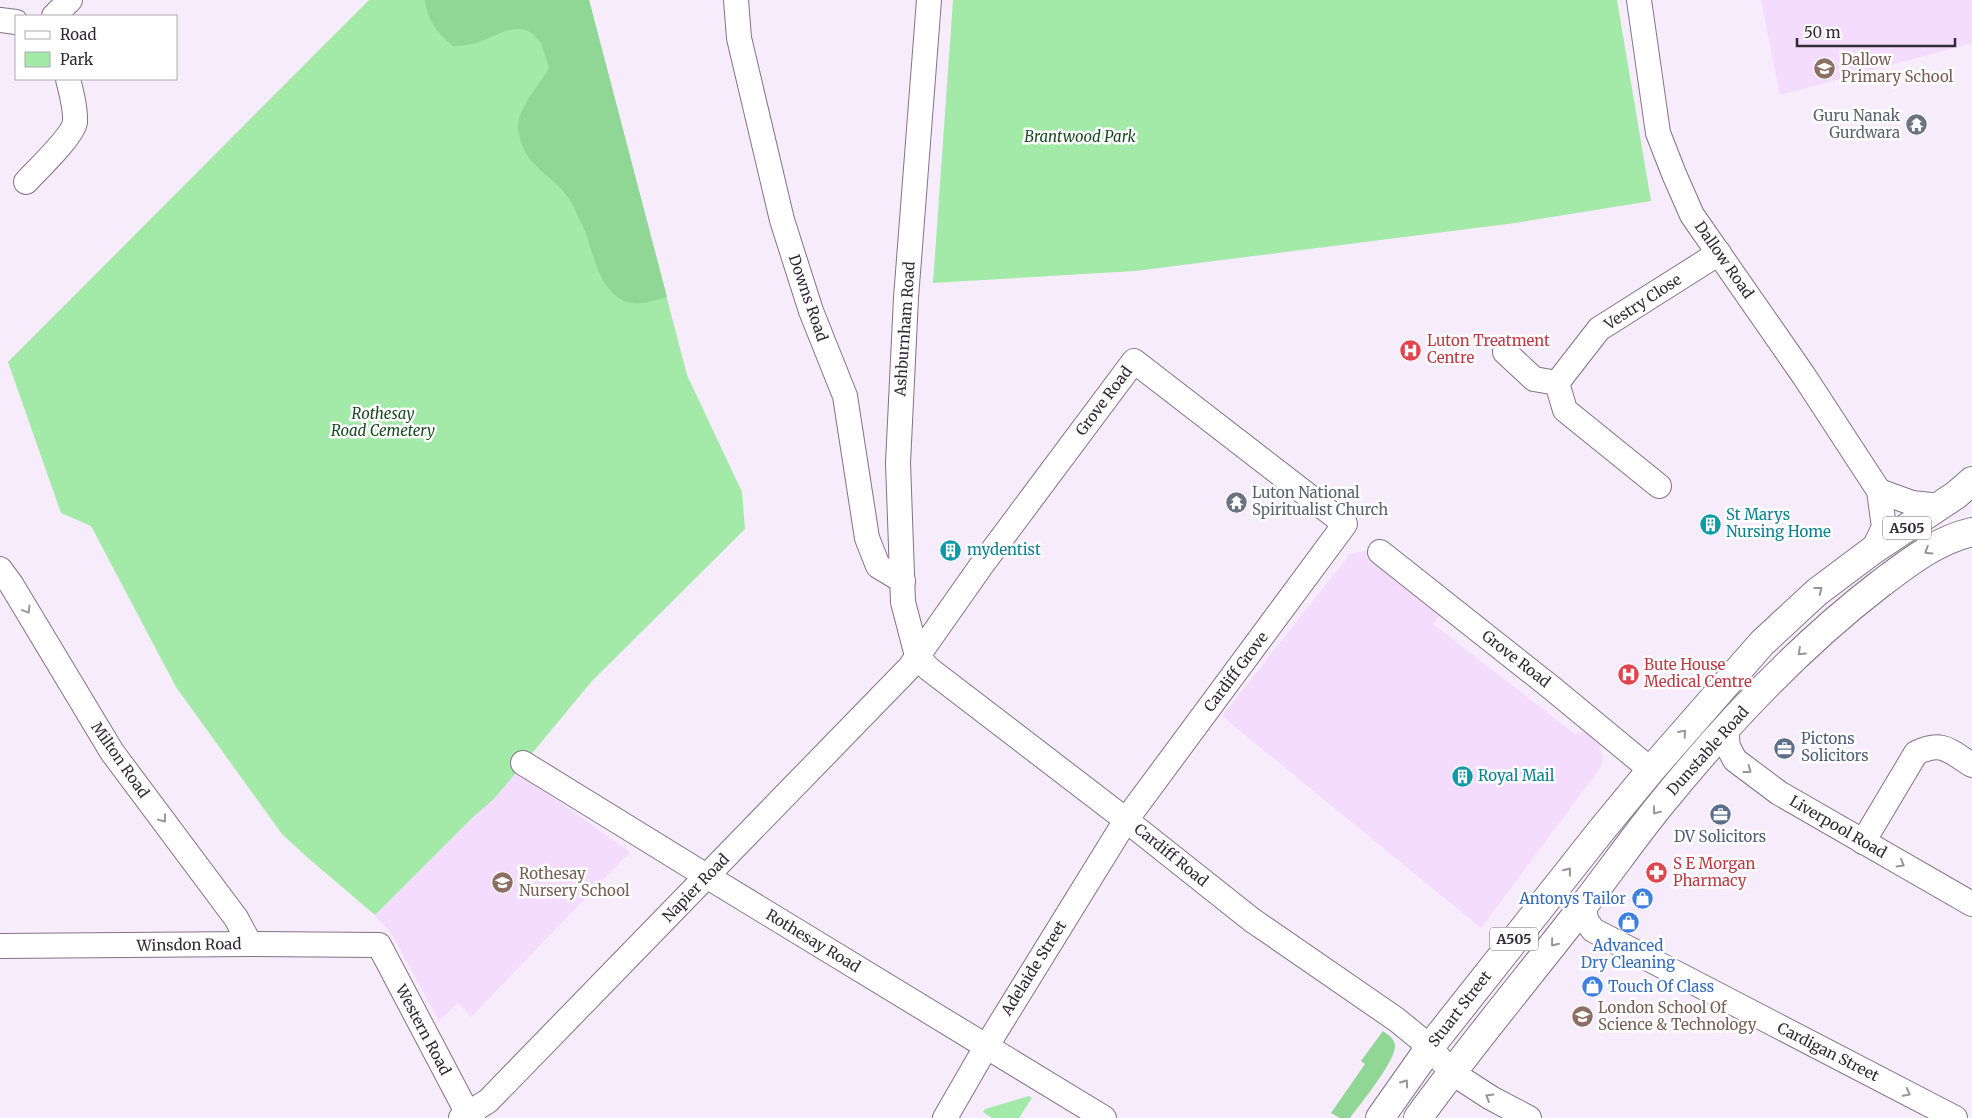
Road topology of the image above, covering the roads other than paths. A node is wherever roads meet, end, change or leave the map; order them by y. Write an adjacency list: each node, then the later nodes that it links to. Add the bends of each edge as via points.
1 (70, 0): 5 (street)
2 (736, 0): 22 (street, Downs Road, via 739,38 782,220 811,311 845,396 867,538 878,566)
3 (929, 0): 22 (street, Ashburnham Road, via 906,298 898,463)
4 (1639, 0): 10 (street, Dallow Road, via 1658,133 1692,215)
5 (55, 15)
6 (0, 20): 7 (street)
7 (15, 22)
8 (68, 80): 9 (street, via 75,123 65,139)
9 (26, 182)
10 (1719, 253): 12 (street, Vestry Close, via 1599,330); 15 (street, Dallow Road)
11 (1505, 352): 12 (street, via 1534,379)
12 (1557, 383): 14 (street, via 1565,410)
13 (1972, 481): 16 (highway, Dunstable Road / A505)
14 (1658, 486)
15 (1879, 491): 16 (street, via 1912,503); 19 (street, Dallow Road, via 1884,527)
16 (1940, 506): 19 (highway, Dunstable Road / A505)
17 (1345, 524): 23 (street, Grove Road, via 1134,361); 28 (street, Cardiff Grove)
18 (1972, 532): 24 (highway, Dunstable Road / A505, one-way to 24, via 1932,548 1840,615 1786,665)
19 (1873, 550): 27 (highway, Dunstable Road / A505, one-way to 19, via 1762,642 1817,592)
20 (1380, 552): 27 (street, Grove Road)
21 (0, 570): 34 (street, Milton Road, one-way to 34, via 112,752 236,918)
22 (903, 581): 23 (street, Ashburnham Road, via 904,602)
23 (918, 656): 28 (street, Cardiff Road, via 929,669); 31 (street, Napier Road)
24 (1726, 730): 30 (street, Liverpool Road, one-way to 30, via 1728,747 1735,760 1779,793); 33 (highway, Dunstable Road / A505, one-way to 33, via 1661,804)
25 (523, 762): 31 (street, Rothesay Road)
26 (1972, 765): 30 (street, via 1943,747 1928,747 1916,753)
27 (1651, 770): 29 (highway, Dunstable Road / A505)
28 (1126, 820): 37 (street, Adelaide Street); 38 (street, Cardiff Road, via 1252,920 1397,1020)
29 (1600, 832): 38 (highway, Stuart Street / A505, one-way to 29)
30 (1863, 842): 32 (street, Liverpool Road, one-way to 32)
31 (708, 877): 37 (street, Rothesay Road); 40 (street, Napier Road, via 488,1101)
32 (1972, 904)
33 (1584, 905): 39 (highway, A505, one-way to 39); 46 (street, Cardigan Street, one-way to 46, via 1586,920 1593,930)
34 (250, 944): 35 (street, Winsdon Road); 36 (street, Winsdon Road)
35 (379, 945): 40 (street, Western Road)
36 (0, 946)
37 (986, 1047): 41 (street, Adelaide Street); 42 (street, Rothesay Road)
38 (1430, 1047): 39 (street, Cardiff Road); 43 (highway, Stuart Street / A505, one-way to 38)
39 (1451, 1072): 44 (highway, A505); 45 (street, Cardiff Road, one-way to 39)
40 (467, 1117)
41 (945, 1118)
42 (1104, 1118)
43 (1380, 1118)
44 (1418, 1118)
45 (1529, 1118)
46 (1955, 1118)

